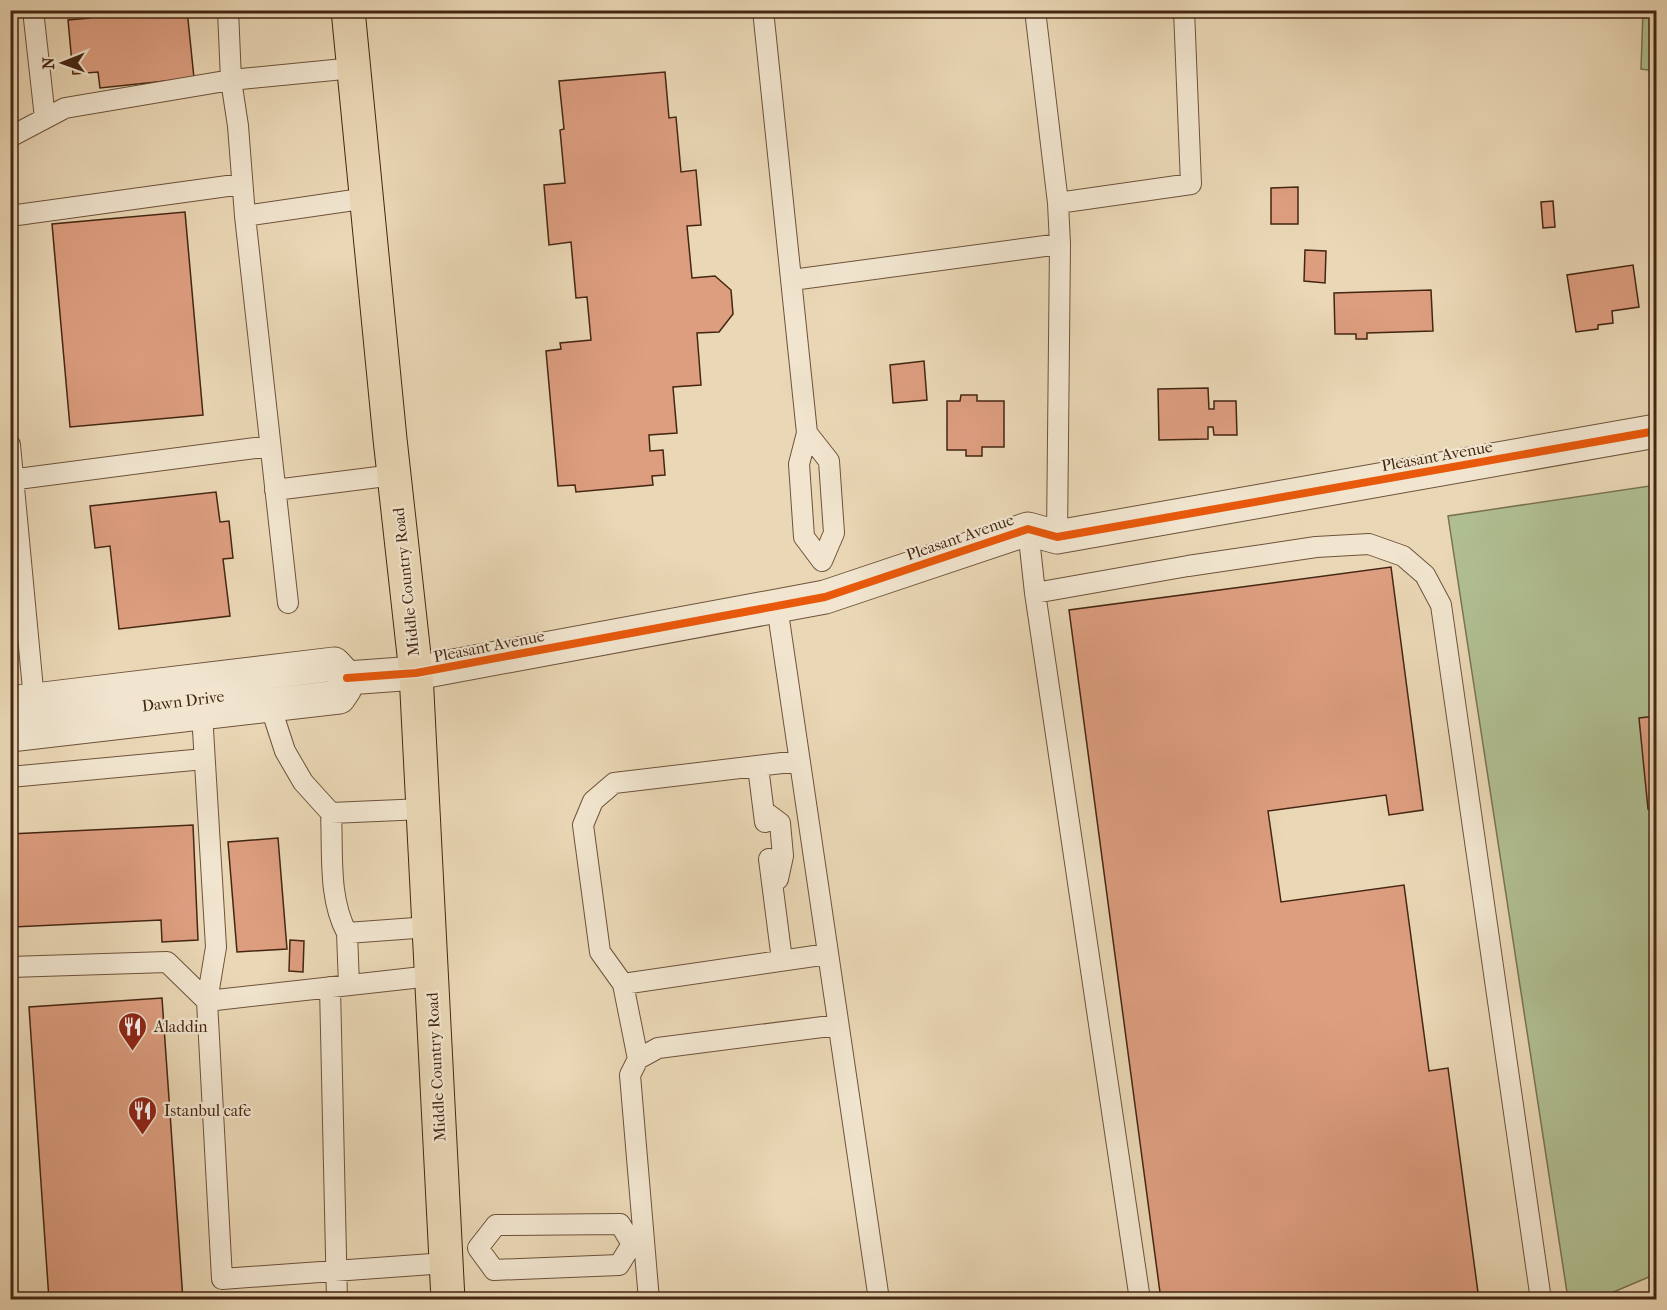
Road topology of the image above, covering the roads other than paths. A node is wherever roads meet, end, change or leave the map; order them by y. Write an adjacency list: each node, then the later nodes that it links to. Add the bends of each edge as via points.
1 (33, 10): 9 (lane)
2 (228, 10): 8 (lane)
3 (348, 10): 7 (main road, Middle Country Road)
4 (763, 10): 17 (lane)
5 (1035, 10): 13 (lane)
6 (1184, 10): 13 (lane, via 1191,184)
7 (354, 68): 8 (lane); 12 (main road, Middle Country Road)
8 (231, 80): 9 (lane, via 64,108); 11 (lane)
9 (45, 118): 10 (lane)
10 (10, 137)
11 (242, 184): 14 (lane); 15 (lane)
12 (368, 198): 15 (lane); 22 (main road, Middle Country Road)
13 (1058, 203): 16 (lane)
14 (10, 216)
15 (245, 216): 21 (lane)
16 (1060, 244): 17 (lane); 25 (lane)
17 (792, 280): 19 (lane)
18 (1656, 431): 25 (street, Pleasant Avenue)
19 (807, 433): 26 (lane, via 799,464 804,537); 26 (lane, via 828,461 834,533)
20 (10, 445): 23 (lane)
21 (270, 446): 23 (lane); 24 (lane)
22 (394, 475): 24 (lane); 31 (main road, Middle Country Road)
23 (12, 480): 33 (lane)
24 (275, 490): 29 (lane)
25 (1042, 533): 27 (lane); 28 (street, Pleasant Avenue)
26 (822, 561): 28 (lane)
27 (1035, 593): 64 (lane); 65 (lane, via 1188,566 1369,544 1403,556 1425,575 1441,605)
28 (825, 597): 30 (street, Pleasant Avenue)
29 (288, 603)
30 (777, 606): 31 (street, Pleasant Avenue); 38 (lane)
31 (416, 673): 32 (street); 41 (main road, Middle Country Road)
32 (346, 678): 33 (street, Dawn Drive, via 334,664); 34 (street, Dawn Drive, via 339,697)
33 (22, 701)
34 (270, 705): 35 (street, Dawn Drive); 42 (lane, via 285,751 303,782)
35 (202, 713): 36 (street, Dawn Drive); 37 (lane)
36 (10, 735)
37 (204, 759): 40 (lane); 53 (lane, via 216,947)
38 (799, 761): 39 (lane); 47 (lane)
39 (758, 767): 44 (lane, via 765,818 780,823 783,856); 51 (lane, via 614,783 593,801 583,825 600,951)
40 (10, 777)
41 (423, 809): 42 (lane); 45 (main road, Middle Country Road)
42 (332, 813): 46 (lane, via 334,892)
43 (770, 859): 44 (lane)
44 (775, 900): 48 (lane)
45 (429, 927): 46 (lane); 50 (main road, Middle Country Road)
46 (347, 933): 52 (lane)
47 (828, 954): 48 (lane); 54 (lane)
48 (782, 960): 51 (lane)
49 (10, 967): 53 (lane, via 167,962)
50 (431, 976): 52 (lane); 58 (main road, Middle Country Road)
51 (623, 984): 55 (lane)
52 (339, 986): 53 (lane); 59 (lane)
53 (207, 1001): 59 (lane, via 222,1279)
54 (838, 1025): 55 (lane, via 658,1048); 63 (lane)
55 (638, 1059): 56 (lane, via 630,1075)
56 (638, 1244): 57 (lane, via 620,1224 496,1225); 57 (lane, via 619,1265 494,1270); 62 (lane)
57 (477, 1248): 58 (lane)
58 (446, 1257): 59 (lane); 61 (main road, Middle Country Road)
59 (337, 1271): 60 (lane)
60 (337, 1299)
61 (448, 1299)
62 (649, 1299)
63 (879, 1299)
64 (1140, 1299)
65 (1541, 1299)

